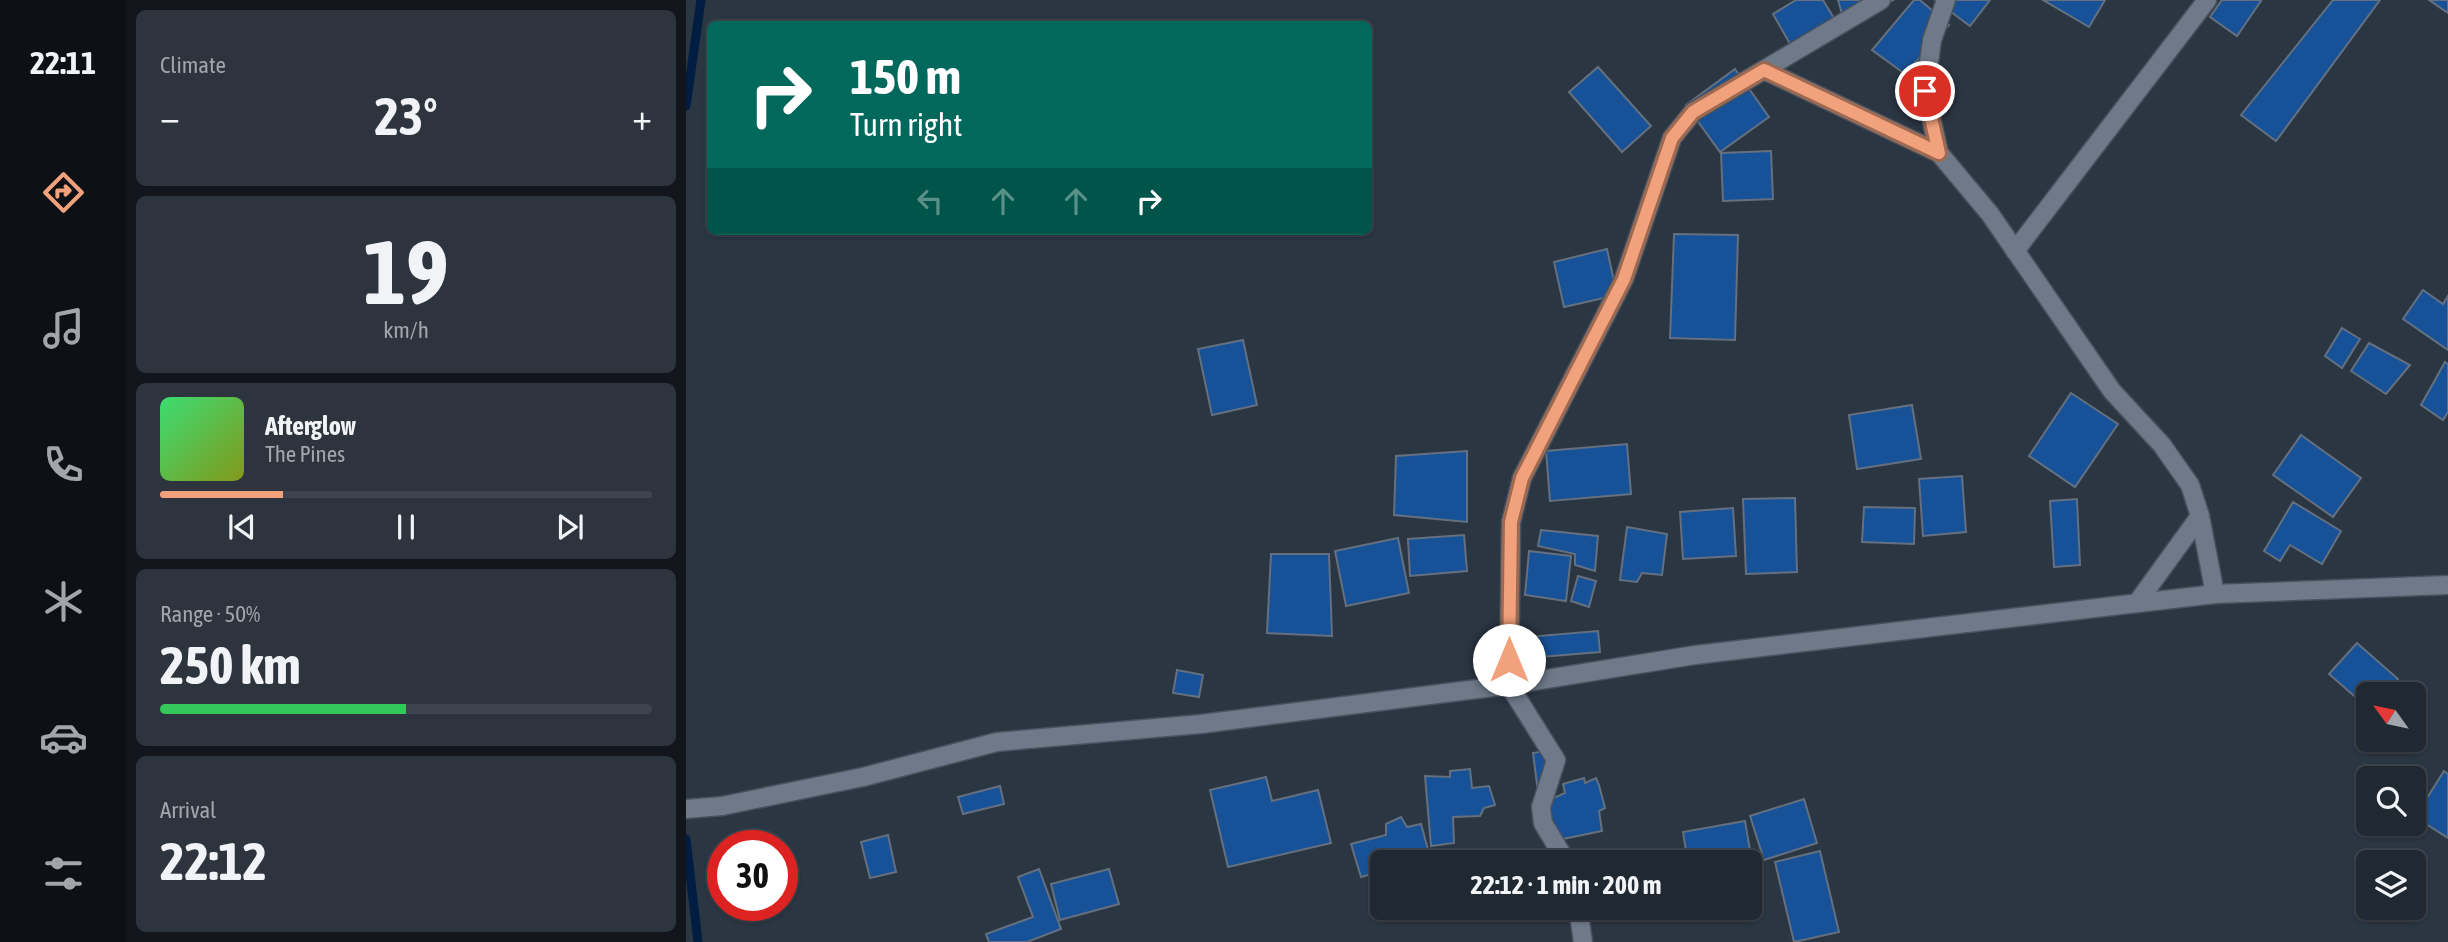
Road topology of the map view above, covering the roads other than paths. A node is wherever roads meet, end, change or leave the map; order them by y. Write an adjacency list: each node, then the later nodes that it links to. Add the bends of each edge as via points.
1 (1881, 0): 4 (street)
2 (1946, 0): 5 (street, via 1932,40 1925,91)
3 (2207, 0): 6 (street)
4 (1764, 70): 5 (street); 11 (street, via 1693,112 1672,138 1624,279 1522,478 1509,547)
5 (1939, 153): 6 (street)
6 (2015, 251): 7 (street, via 2112,391 2162,445 2190,485)
7 (2200, 516): 9 (street); 10 (street)
8 (2448, 585): 9 (street)
9 (2215, 594): 10 (street)
10 (2137, 603): 11 (street, via 1695,655)
11 (1509, 685): 12 (street, via 1202,724 997,742 863,777); 13 (street, via 1556,760 1541,807 1543,823)
12 (686, 809)
13 (1559, 850)
14 (1580, 920): 15 (street)
15 (1583, 942)

